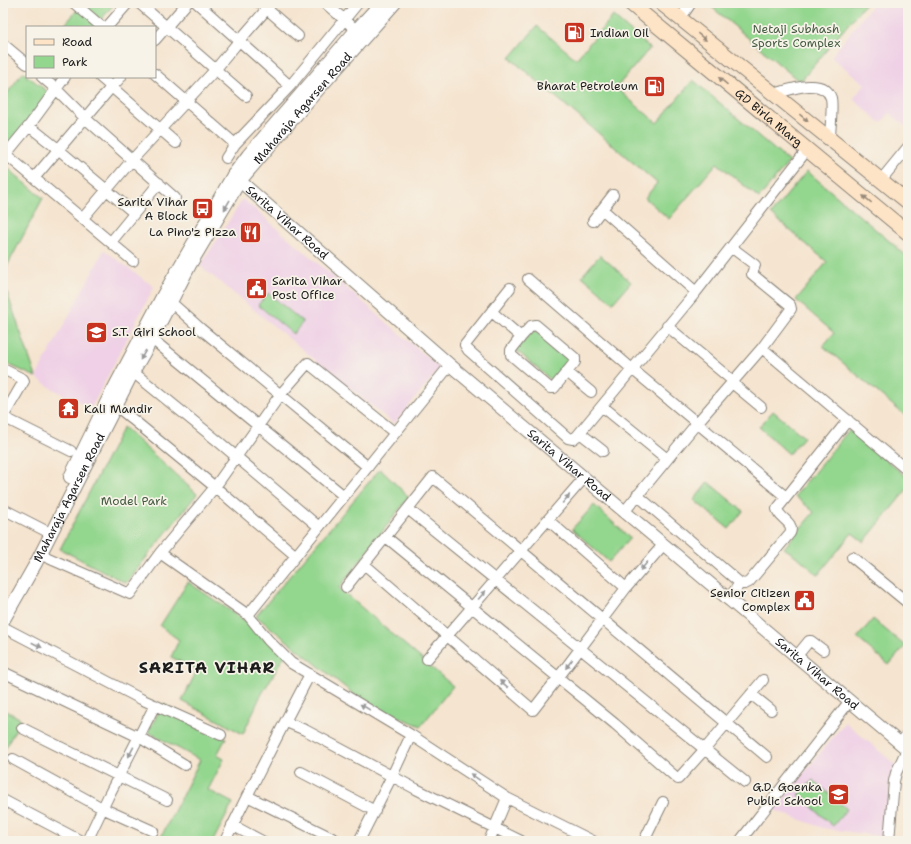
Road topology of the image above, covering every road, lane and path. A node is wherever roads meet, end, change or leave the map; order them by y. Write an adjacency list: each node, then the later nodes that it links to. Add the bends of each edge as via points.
1 (74, 3): 16 (street)
2 (128, 3): 17 (street)
3 (139, 3): 18 (street)
4 (187, 3): 18 (street)
5 (197, 3): 22 (street)
6 (325, 3): 15 (street)
7 (358, 3): 15 (street)
8 (382, 3): 19 (street, Maharaja Agarsen Road)
9 (395, 3): 19 (street, Maharaja Agarsen Road)
10 (630, 3): 45 (main road, GD Birla Marg, one-way to 10)
11 (661, 3): 14 (main road, GD Birla Marg)
12 (691, 3): 14 (street)
13 (266, 5): 20 (street); 22 (street)
14 (680, 19): 34 (main road, GD Birla Marg, one-way to 34)
15 (344, 20): 19 (street); 31 (street)
16 (101, 26)
17 (108, 26)
18 (166, 28): 21 (street); 25 (street)
19 (361, 34): 50 (street, Maharaja Agarsen Road, via 248,155)
20 (298, 36)
21 (156, 39)
22 (239, 41): 25 (street); 31 (street)
23 (3, 44): 24 (street)
24 (26, 63)
25 (215, 70): 35 (street); 36 (street)
26 (156, 75): 36 (street)
27 (43, 78): 33 (street)
28 (64, 78): 33 (street)
29 (101, 78): 32 (street)
30 (120, 78): 32 (street)
31 (290, 86): 42 (street)
32 (112, 87): 37 (street); 39 (street)
33 (56, 89): 37 (street); 38 (street)
34 (774, 94): 40 (main road, GD Birla Marg, one-way to 40); 40 (street, via 816,85 826,90 831,98)
35 (246, 96)
36 (187, 102): 39 (street); 42 (street)
37 (85, 118): 44 (street); 48 (street)
38 (29, 126): 44 (street); 46 (street)
39 (160, 130): 41 (street); 48 (street)
40 (830, 139): 51 (main road, GD Birla Marg)
41 (176, 143)
42 (235, 144): 47 (street)
43 (908, 147): 51 (street)
44 (58, 149): 49 (street); 53 (street)
45 (807, 150): 60 (main road, GD Birla Marg, one-way to 45); 67 (street)
46 (5, 153): 49 (street)
47 (226, 158)
48 (132, 160): 52 (street); 53 (street)
49 (35, 177): 62 (street)
50 (237, 178): 72 (street, Maharaja Agarsen Road); 78 (street, Sarita Vihar Road)
51 (881, 180): 54 (main road, GD Birla Marg)
52 (159, 183): 56 (street); 61 (street)
53 (106, 190): 61 (street); 62 (street)
54 (896, 192): 57 (main road, GD Birla Marg); 58 (main road, via 900,201)
55 (613, 195): 59 (street)
56 (175, 198)
57 (908, 202)
58 (908, 208)
59 (602, 209): 63 (street); 71 (street)
60 (881, 210): 64 (main road, via 894,215); 65 (main road, GD Birla Marg)
61 (134, 214): 66 (street)
62 (83, 218): 66 (street)
63 (593, 221)
64 (908, 226)
65 (908, 233)
66 (111, 242): 68 (street)
67 (731, 246): 71 (street); 77 (street, via 755,266 752,274 791,307 790,312)
68 (133, 261)
69 (528, 280): 81 (street)
70 (510, 288): 73 (street)
71 (696, 292): 74 (street)
72 (167, 299): 75 (street, Maharaja Agarsen Road); 85 (street)
73 (492, 312): 76 (street); 93 (street, via 465,345 466,348 568,438 573,439)
74 (667, 326): 81 (street); 83 (street)
75 (148, 336): 80 (street, Maharaja Agarsen Road); 91 (street)
76 (521, 336): 82 (street, via 531,326 538,327 575,358); 82 (street, via 511,350 511,355 550,388 554,388)
77 (762, 348): 83 (street); 89 (street)
78 (450, 365): 92 (street); 100 (street, Sarita Vihar Road)
79 (3, 369): 94 (street, via 24,381 3,417)
80 (130, 370): 86 (street, Maharaja Agarsen Road); 96 (street)
81 (632, 370): 87 (street); 90 (street)
82 (567, 372): 84 (street)
83 (732, 382): 88 (street); 90 (street)
84 (591, 392)
85 (280, 395): 91 (street); 92 (street, via 308,364); 98 (street)
86 (112, 404): 101 (street); 110 (street, Maharaja Agarsen Road)
87 (602, 406): 93 (street); 97 (street)
88 (761, 408)
89 (848, 420): 99 (street); 104 (street)
90 (697, 423): 97 (street); 104 (street)
91 (259, 426): 96 (street); 103 (street)
92 (395, 433): 98 (street)
93 (580, 433): 95 (street)
94 (70, 451)
95 (603, 452)
96 (237, 457): 101 (street); 109 (street)
97 (667, 459): 102 (street)
98 (368, 467): 103 (street)
99 (908, 471)
100 (584, 478): 107 (street, Sarita Vihar Road); 108 (street, one-way to 100)
101 (215, 487): 114 (street); 115 (street)
102 (637, 495): 107 (street); 120 (street)
103 (344, 496): 109 (street)
104 (786, 497): 120 (street, via 777,509 780,516 791,525 790,533 749,582)
105 (3, 508): 110 (street)
106 (408, 509): 111 (street); 113 (street, via 433,477); 119 (street)
107 (624, 512): 112 (street, Sarita Vihar Road)
108 (548, 520): 113 (street); 122 (street)
109 (319, 527): 115 (street)
110 (47, 531): 125 (street, Maharaja Agarsen Road); 129 (street, Maharaja Agarsen Road, via 36,563)
111 (386, 537): 118 (street); 126 (street)
112 (663, 545): 122 (street, one-way to 122); 123 (street, Sarita Vihar Road)
113 (521, 551): 119 (street); 128 (street)
114 (160, 553): 116 (street, via 130,594); 127 (street)
115 (296, 556): 127 (street)
116 (46, 557)
117 (852, 557): 124 (street)
118 (364, 564): 121 (street); 131 (street)
119 (495, 580): 126 (street, one-way to 119); 132 (street)
120 (740, 583): 123 (street)
121 (346, 587)
122 (626, 588): 128 (street)
123 (728, 600): 134 (street, Sarita Vihar Road)
124 (908, 603)
125 (3, 604)
126 (472, 607): 131 (street); 138 (street)
127 (248, 615): 137 (street, via 291,663)
128 (602, 619): 132 (street); 145 (street)
129 (3, 621)
130 (3, 627): 142 (street, one-way to 142)
131 (447, 635): 135 (street); 138 (street, one-way to 131, via 533,710)
132 (580, 648): 138 (street, one-way to 138); 152 (street)
133 (823, 650): 134 (street, via 809,641)
134 (796, 657): 141 (street, Sarita Vihar Road)
135 (427, 659)
136 (3, 672): 150 (street)
137 (310, 674): 144 (street); 149 (street, one-way to 137)
138 (558, 678): 152 (street, via 678,778)
139 (763, 680): 140 (street)
140 (751, 694): 143 (street); 145 (street)
141 (849, 702): 151 (street, Sarita Vihar Road); 180 (street)
142 (155, 705): 148 (street); 150 (street)
143 (771, 710)
144 (286, 722): 158 (street); 160 (street)
145 (727, 723): 152 (street); 153 (street)
146 (22, 728): 157 (street)
147 (908, 733): 151 (street)
148 (221, 735)
149 (411, 735): 158 (street); 161 (street, one-way to 149)
150 (139, 737): 155 (street); 157 (street, one-way to 157)
151 (905, 748): 181 (street, via 894,781)
152 (705, 749): 159 (street)
153 (767, 756)
154 (13, 759): 165 (street)
155 (185, 765)
156 (300, 772): 166 (street)
157 (119, 775): 163 (street); 165 (street)
158 (392, 776): 166 (street); 168 (street)
159 (745, 782)
160 (247, 796): 167 (street); 174 (street)
161 (507, 798): 168 (street); 178 (street)
162 (3, 800): 170 (street)
163 (167, 800)
164 (663, 802): 179 (street)
165 (102, 808): 169 (street); 171 (street)
166 (374, 811): 175 (street)
167 (232, 825): 172 (street); 173 (street)
168 (495, 828): 176 (street); 177 (street)
169 (153, 831)
170 (81, 841)
171 (87, 841)
172 (225, 841)
173 (262, 841)
174 (338, 841)
175 (359, 841)
176 (489, 841)
177 (520, 841)
178 (593, 841)
179 (644, 841)
180 (740, 841)
181 (889, 841)

